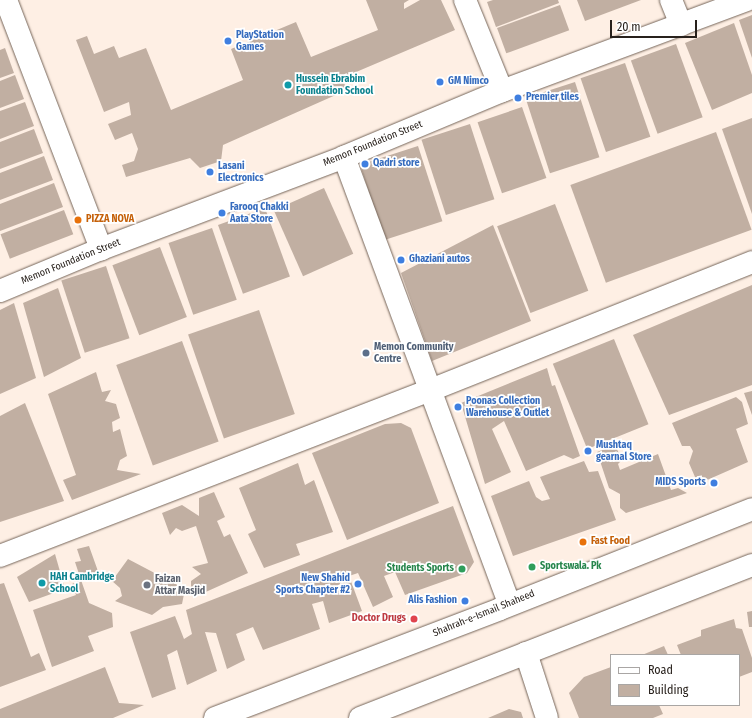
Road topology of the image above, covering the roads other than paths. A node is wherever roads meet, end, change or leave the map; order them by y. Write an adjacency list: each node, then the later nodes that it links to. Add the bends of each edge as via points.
1 (6, 0): 8 (street)
2 (465, 0): 6 (street)
3 (671, 0): 5 (street)
4 (747, 0): 5 (street, Memon Foundation Street)
5 (681, 24): 6 (street, Memon Foundation Street)
6 (502, 91): 7 (street, Memon Foundation Street)
7 (344, 157): 8 (street, Memon Foundation Street); 11 (street)
8 (101, 249): 10 (street, Memon Foundation Street)
9 (752, 262): 11 (street)
10 (0, 290)
11 (431, 390): 13 (street); 15 (street)
12 (752, 509): 15 (street, Shahrah-e-Ismail Shaheed)
13 (0, 556)
14 (752, 565): 16 (street)
15 (509, 604): 17 (street, Shahrah-e-Ismail Shaheed)
16 (526, 653): 18 (street); 19 (street)
17 (215, 718)
18 (360, 718)
19 (547, 718)

